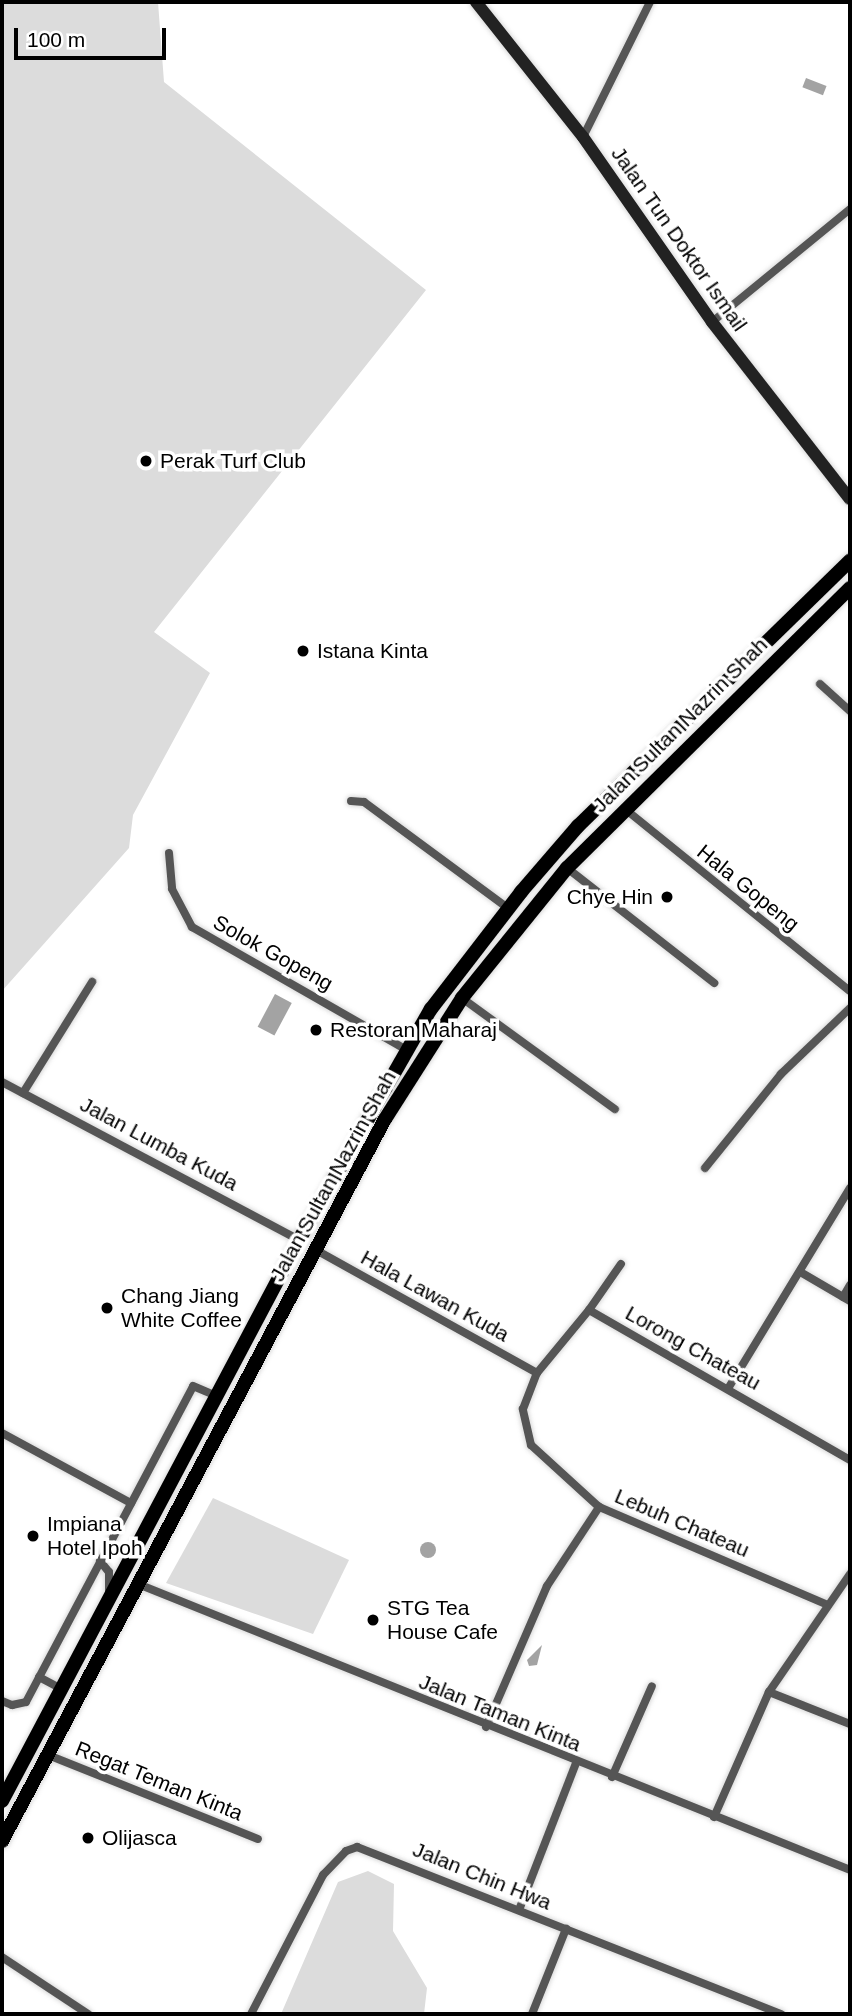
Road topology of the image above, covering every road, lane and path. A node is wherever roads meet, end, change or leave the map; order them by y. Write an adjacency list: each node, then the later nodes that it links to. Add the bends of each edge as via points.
1 (476, 2): 3 (street, Jalan Tun Doktor Ismail)
2 (650, 2): 3 (street)
3 (583, 137): 5 (street, Jalan Tun Doktor Ismail)
4 (850, 209): 5 (street)
5 (712, 322): 6 (street, Jalan Tun Doktor Ismail)
6 (850, 499)
7 (850, 561): 15 (highway, Jalan Sultan Nazrin Shah, via 592,812)
8 (850, 588): 12 (highway, Jalan Sultan Nazrin Shah)
9 (820, 684): 10 (street)
10 (850, 711)
11 (351, 801): 15 (street, via 365,802)
12 (625, 809): 14 (highway, Jalan Sultan Nazrin Shah); 18 (street, Hala Gopeng)
13 (169, 853): 21 (street, Solok Gopeng, via 172,889 192,927)
14 (567, 868): 17 (street); 19 (highway, Jalan Sultan Nazrin Shah)
15 (508, 908): 21 (highway, Jalan Sultan Nazrin Shah)
16 (92, 982): 23 (street)
17 (714, 983)
18 (850, 991)
19 (462, 998): 24 (street); 28 (highway, Jalan Sultan Nazrin Shah, via 385,1119)
20 (850, 1008): 25 (street, via 781,1074)
21 (405, 1049): 27 (highway, Jalan Sultan Nazrin Shah)
22 (2, 1082): 23 (street, Jalan Lumba Kuda)
23 (23, 1093): 27 (street, Jalan Lumba Kuda)
24 (615, 1109)
25 (705, 1168)
26 (850, 1188): 30 (street)
27 (299, 1240): 36 (highway, Jalan Sultan Nazrin Shah)
28 (316, 1250): 34 (street, Hala Lawan Kuda); 44 (highway, Jalan Sultan Nazrin Shah)
29 (621, 1264): 33 (street)
30 (802, 1273): 32 (street); 35 (street)
31 (850, 1285): 32 (street)
32 (847, 1299)
33 (589, 1310): 34 (street); 35 (street, Lorong Chateau)
34 (537, 1373): 41 (street, Lebuh Chateau, via 523,1409 531,1445)
35 (729, 1387): 39 (street, Lorong Chateau)
36 (218, 1396): 40 (street, via 193,1386); 45 (highway, Jalan Sultan Nazrin Shah)
37 (4, 1434): 38 (street); 40 (street)
38 (2, 1445)
39 (850, 1460)
40 (131, 1503): 42 (street)
41 (598, 1507): 46 (street, Lebuh Chateau); 55 (street, via 547,1586)
42 (100, 1562): 45 (street, via 111,1578); 48 (street)
43 (850, 1574): 46 (street)
44 (138, 1584): 47 (highway, via 132,1580 123,1583 93,1641); 49 (highway, Jalan Sultan Nazrin Shah); 55 (street, Jalan Taman Kinta)
45 (108, 1594): 47 (highway, Jalan Sultan Nazrin Shah)
46 (828, 1605): 52 (street)
47 (78, 1655): 51 (highway, Jalan Sultan Nazrin Shah)
48 (39, 1676): 51 (street); 53 (street, via 26,1702 12,1705)
49 (86, 1682): 51 (highway, via 78,1689); 56 (highway, Jalan Sultan Nazrin Shah)
50 (652, 1686): 58 (street)
51 (60, 1688): 59 (highway, Jalan Sultan Nazrin Shah)
52 (768, 1692): 54 (street); 60 (street)
53 (2, 1701)
54 (850, 1724)
55 (486, 1727): 57 (street, Jalan Taman Kinta)
56 (48, 1755): 61 (street, Regat Teman Kinta); 62 (highway, Jalan Sultan Nazrin Shah)
57 (576, 1763): 58 (street, Jalan Taman Kinta); 64 (street)
58 (612, 1777): 60 (street, Jalan Taman Kinta)
59 (2, 1801)
60 (714, 1817): 63 (street, Jalan Taman Kinta)
61 (258, 1839)
62 (2, 1841)
63 (850, 1870)
64 (519, 1910): 65 (street, Jalan Chin Hwa); 68 (street, Jalan Chin Hwa, via 370,1850 346,1851 323,1875)
65 (566, 1929): 69 (street); 70 (street, Jalan Chin Hwa)
66 (2, 1957): 67 (street)
67 (88, 2014)
68 (251, 2014)
69 (532, 2014)
70 (781, 2014)

